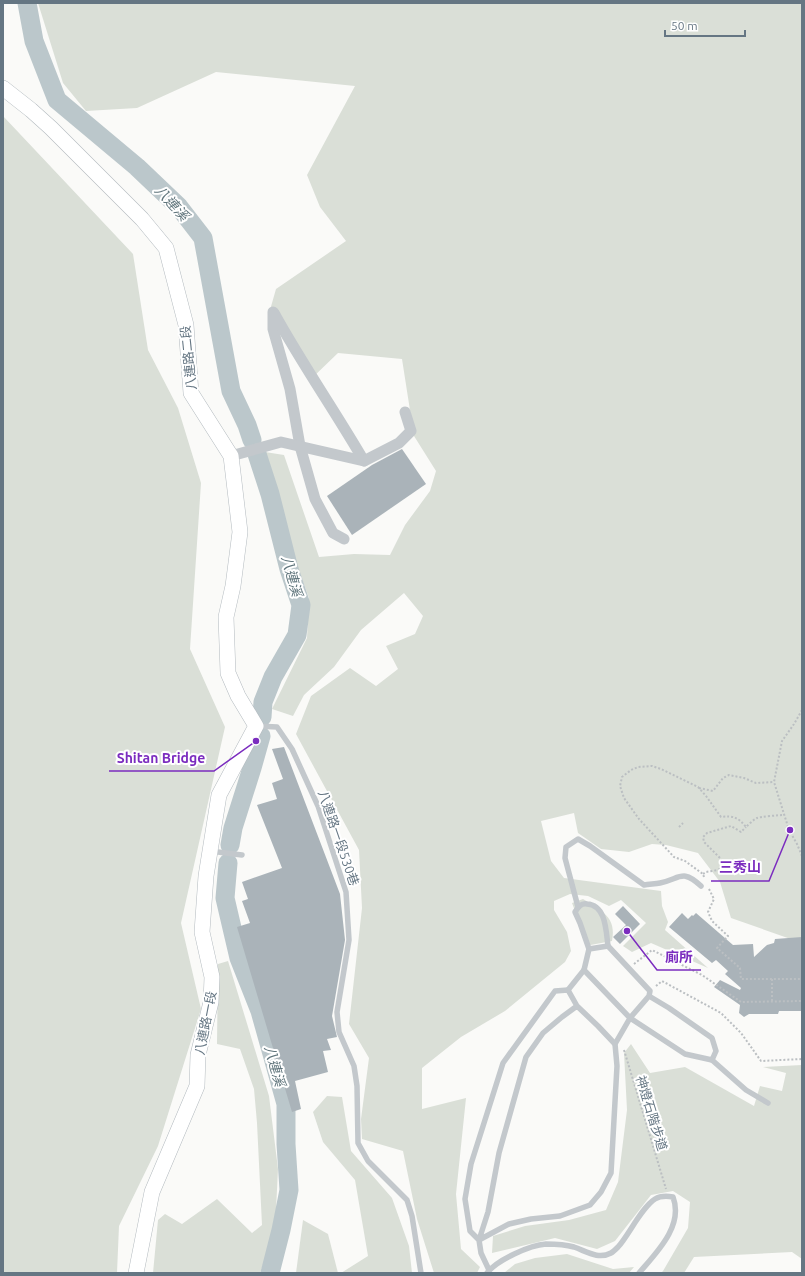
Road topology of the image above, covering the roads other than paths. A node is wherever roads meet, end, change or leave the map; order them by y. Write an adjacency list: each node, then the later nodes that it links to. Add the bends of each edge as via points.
1 (3, 88): 4 (street, 八連路二段, via 51,128 142,219 166,248 186,325 190,393)
2 (405, 412): 5 (street, via 411,432 398,443)
3 (300, 446): 4 (street, via 281,442); 5 (street); 5 (street, via 290,389 273,330 273,312); 6 (street, via 315,499 332,533)
4 (231, 456): 7 (street, 八連路二段, via 240,532 226,617 228,673)
5 (364, 461)
6 (344, 539)
7 (256, 726): 8 (street, 八連路一段, via 219,795); 25 (lane, 八連路一段530巷, via 277,727 292,749 318,806 346,892 349,940 337,1012 339,1032 354,1066 358,1143 368,1161 407,1200)
8 (210, 851): 9 (lane); 24 (street, 八連路一段, via 202,932 212,977 211,1002 198,1055 197,1086 152,1192)
9 (242, 855)
10 (701, 886): 11 (lane, via 685,875 661,883 644,885 578,840 566,847 565,858)
11 (578, 907): 12 (lane, via 585,903 595,905 601,912); 13 (lane, via 575,912)
12 (608, 946): 13 (lane); 16 (lane, via 630,968)
13 (589, 949): 14 (lane)
14 (584, 970): 15 (lane); 18 (lane)
15 (568, 990): 17 (lane); 22 (lane, via 555,992 503,1063 471,1164 465,1199 470,1231)
16 (649, 993): 18 (lane); 20 (lane, via 712,1038 716,1051)
17 (577, 1006): 19 (lane); 22 (lane, via 543,1034 526,1056 499,1153 488,1212)
18 (630, 1018): 19 (lane); 20 (lane, via 685,1054)
19 (615, 1044): 22 (lane, via 617,1066 611,1173 601,1192 590,1205 560,1216 509,1224)
20 (712, 1060): 21 (lane, via 746,1090)
21 (768, 1103)
22 (478, 1240): 23 (lane)
23 (488, 1272): 26 (lane, via 522,1250 546,1244 573,1247 600,1256 612,1253 655,1199 673,1197 675,1217 671,1230)
24 (136, 1273)
25 (421, 1273)
26 (640, 1273)

